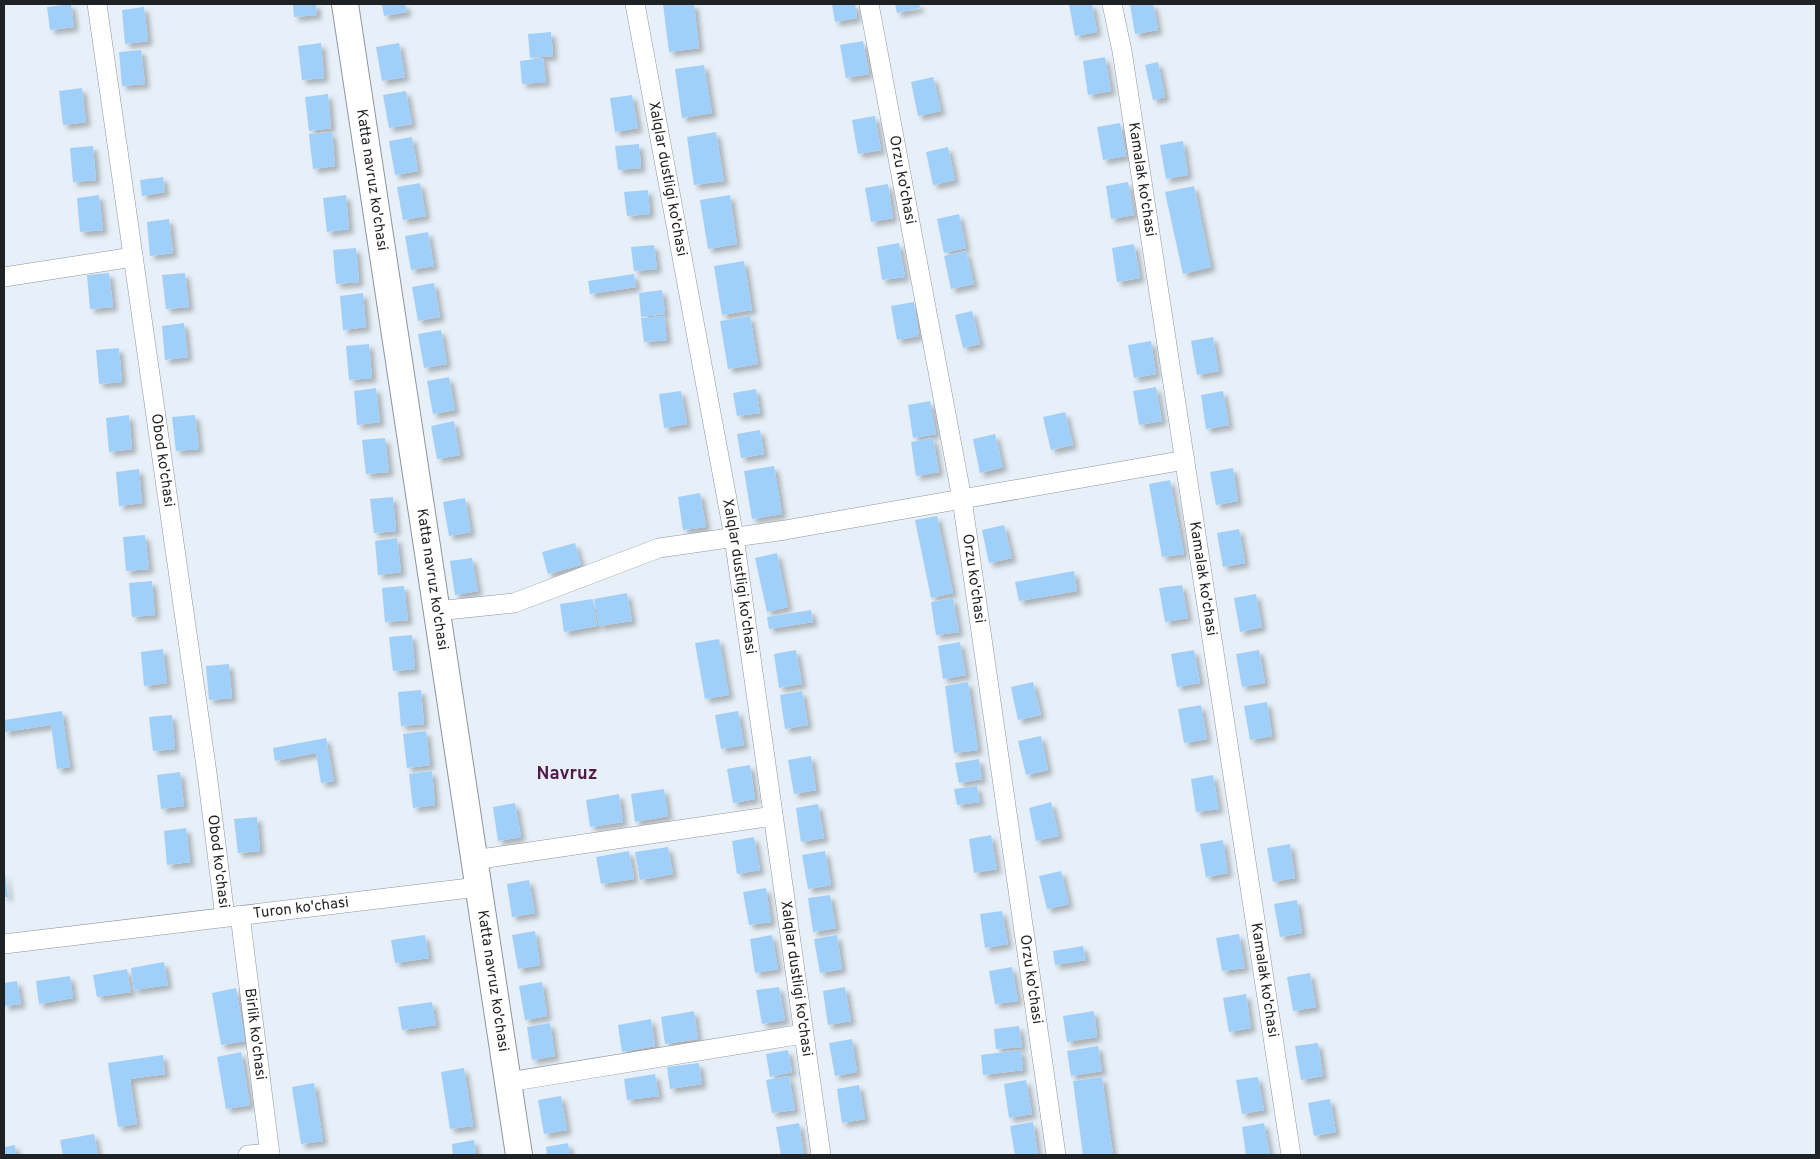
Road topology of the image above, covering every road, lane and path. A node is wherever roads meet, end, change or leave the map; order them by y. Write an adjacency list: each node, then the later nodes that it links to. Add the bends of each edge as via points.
1 (97, 4): 6 (street, Obod ko'chasi)
2 (345, 4): 11 (street, Katta navruz ko'chasi)
3 (635, 4): 10 (street, Xalqlar dustligi ko'chasi)
4 (869, 4): 9 (street, Orzu ko'chasi)
5 (1112, 4): 8 (street, Kamalak ko'chasi)
6 (133, 257): 7 (street); 15 (street, Obod ko'chasi, via 207,773)
7 (4, 276)
8 (1185, 460): 9 (street); 24 (street, Kamalak ko'chasi)
9 (962, 499): 10 (street); 23 (street, Orzu ko'chasi)
10 (734, 537): 11 (street, via 659,548 514,602); 12 (street, Xalqlar dustligi ko'chasi)
11 (437, 611): 13 (street, Katta navruz ko'chasi)
12 (773, 816): 13 (street); 17 (street, Xalqlar dustligi ko'chasi)
13 (474, 860): 14 (street, Katta navruz ko'chasi)
14 (478, 886): 15 (street, Turon ko'chasi); 18 (street, Katta navruz ko'chasi)
15 (233, 916): 16 (street, Turon ko'chasi); 19 (street, Birlik ko'chasi)
16 (4, 944)
17 (803, 1034): 18 (street); 22 (street, Xalqlar dustligi ko'chasi)
18 (508, 1082): 21 (street, Katta navruz ko'chasi)
19 (270, 1154): 20 (street, Birlik ko'chasi)
20 (248, 1155)
21 (519, 1155)
22 (821, 1155)
23 (1056, 1155)
24 (1292, 1155)

